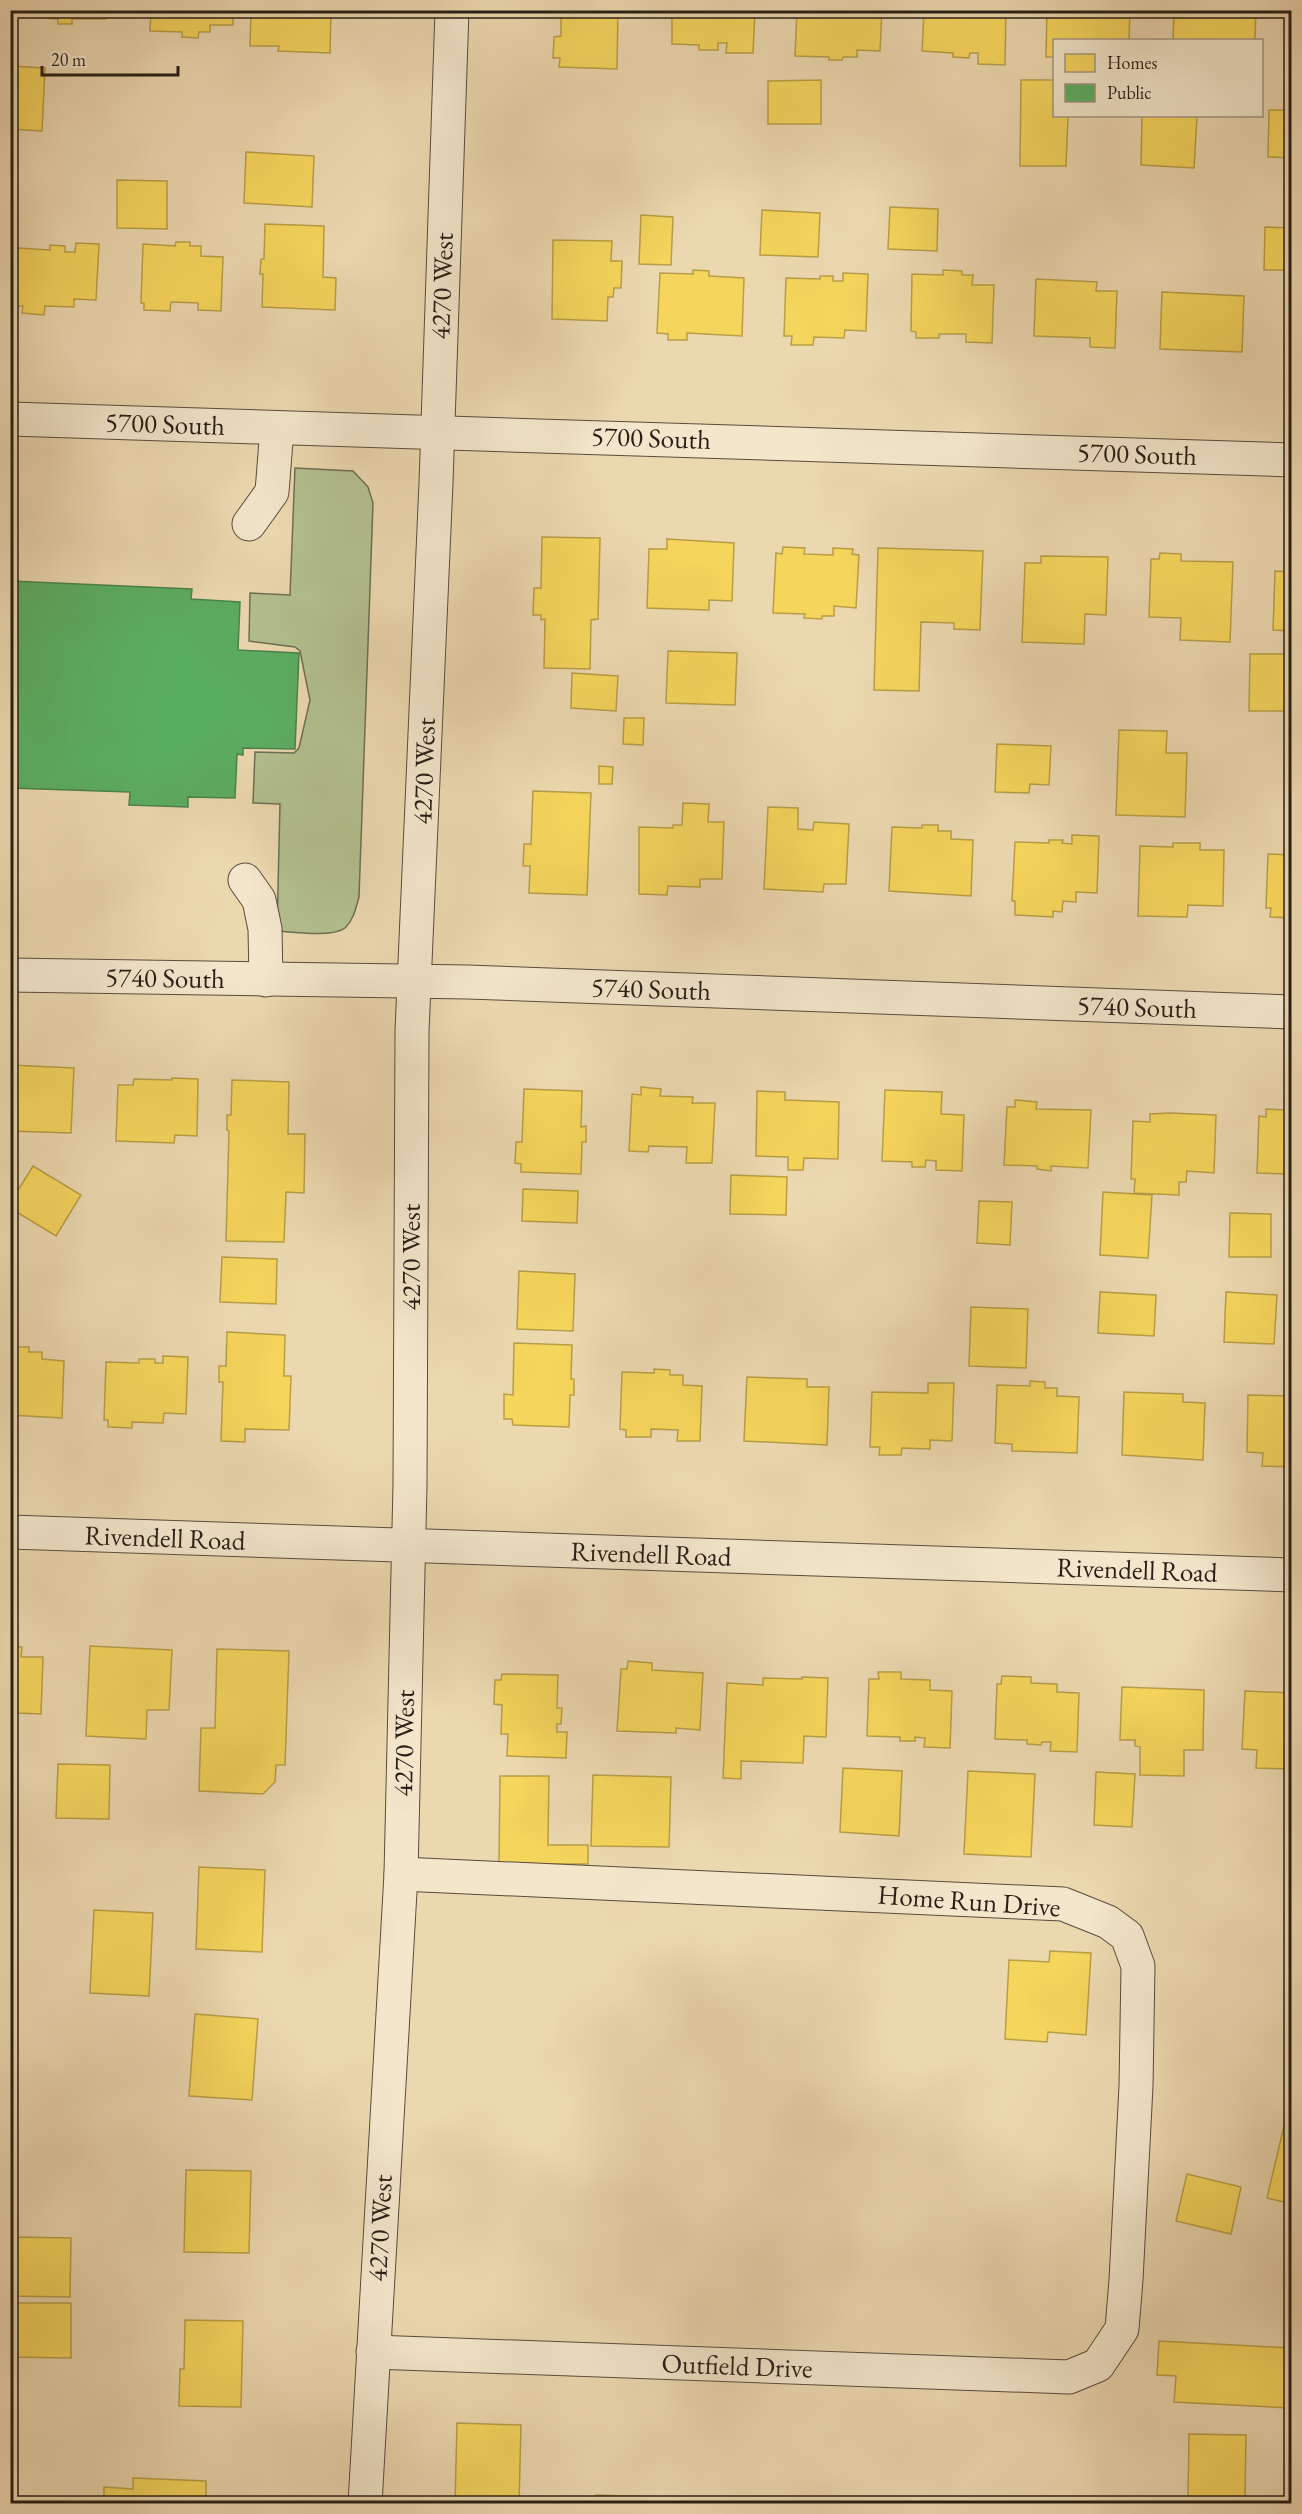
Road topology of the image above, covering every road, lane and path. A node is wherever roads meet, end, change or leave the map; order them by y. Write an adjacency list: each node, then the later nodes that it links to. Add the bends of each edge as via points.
1 (452, 10): 4 (street, 4270 West)
2 (10, 418): 3 (street, 5700 South)
3 (277, 428): 4 (street, 5700 South); 6 (street, via 272,492)
4 (436, 431): 5 (street, 5700 South); 10 (street, 4270 West)
5 (1292, 460)
6 (249, 524)
7 (245, 880): 9 (street, via 259,900 265,929)
8 (10, 975): 9 (street, 5740 South)
9 (266, 981): 10 (street, 5740 South)
10 (414, 982): 11 (street, 5740 South); 13 (street, 4270 West)
11 (1292, 1012)
12 (10, 1533): 13 (street, Rivendell Road)
13 (408, 1546): 14 (street, Rivendell Road); 15 (street, 4270 West)
14 (1292, 1575)
15 (401, 1874): 16 (street, 4270 West); 17 (street, Home Run Drive, via 1063,1904 1108,1922 1127,1936 1138,1966 1136,2075 1122,2329)
16 (373, 2352): 17 (street, Outfield Drive, via 1069,2377); 18 (street, 4270 West)
17 (1098, 2365)
18 (364, 2504)

